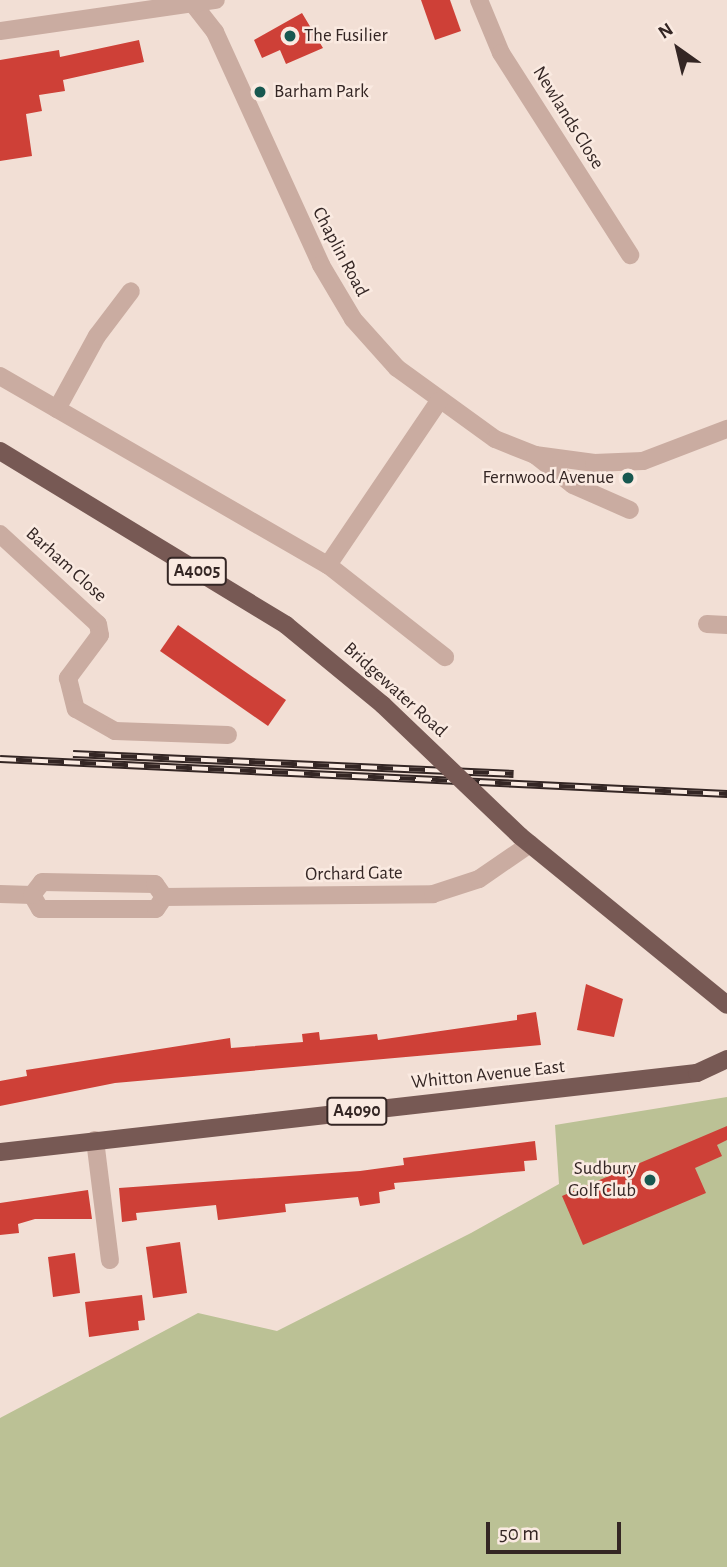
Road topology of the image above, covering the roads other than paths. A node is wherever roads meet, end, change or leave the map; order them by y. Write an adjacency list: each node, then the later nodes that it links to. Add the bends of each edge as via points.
1 (216, 0): 3 (street)
2 (479, 0): 5 (street, Newlands Close, via 501,53)
3 (191, 1): 4 (street); 8 (street, Chaplin Road, via 215,32 276,174 353,319 397,368)
4 (0, 31)
5 (630, 255)
6 (131, 291): 9 (street, via 96,336)
7 (0, 376): 9 (street)
8 (439, 401): 12 (street, Chaplin Road, via 495,439); 15 (street)
9 (57, 409): 15 (street)
10 (727, 429): 12 (street, Chaplin Road, via 643,461 594,463)
11 (0, 451): 20 (main road, Bridgewater Road / A4005, bridge, via 286,625 383,705)
12 (535, 455): 13 (street, Chaplin Road, via 573,485)
13 (631, 510)
14 (0, 534): 19 (street, Barham Close, via 98,624 100,635 68,678 75,709 115,731)
15 (328, 565): 18 (street)
16 (707, 624): 17 (street)
17 (727, 625)
18 (445, 657)
19 (228, 735)
20 (525, 840): 23 (street, Orchard Gate, via 480,879 433,894); 24 (main road, Bridgewater Road / A4005)
21 (0, 894): 22 (street, Orchard Gate)
22 (32, 894): 23 (street, Orchard Gate, via 42,882 155,884); 23 (street, Orchard Gate, via 40,909 156,909)
23 (164, 897)
24 (727, 1006)
25 (723, 1066): 26 (main road, Whitton Avenue East / A4090)
26 (95, 1140): 27 (main road, Whitton Avenue East / A4090); 28 (street)
27 (0, 1152)
28 (110, 1260)

